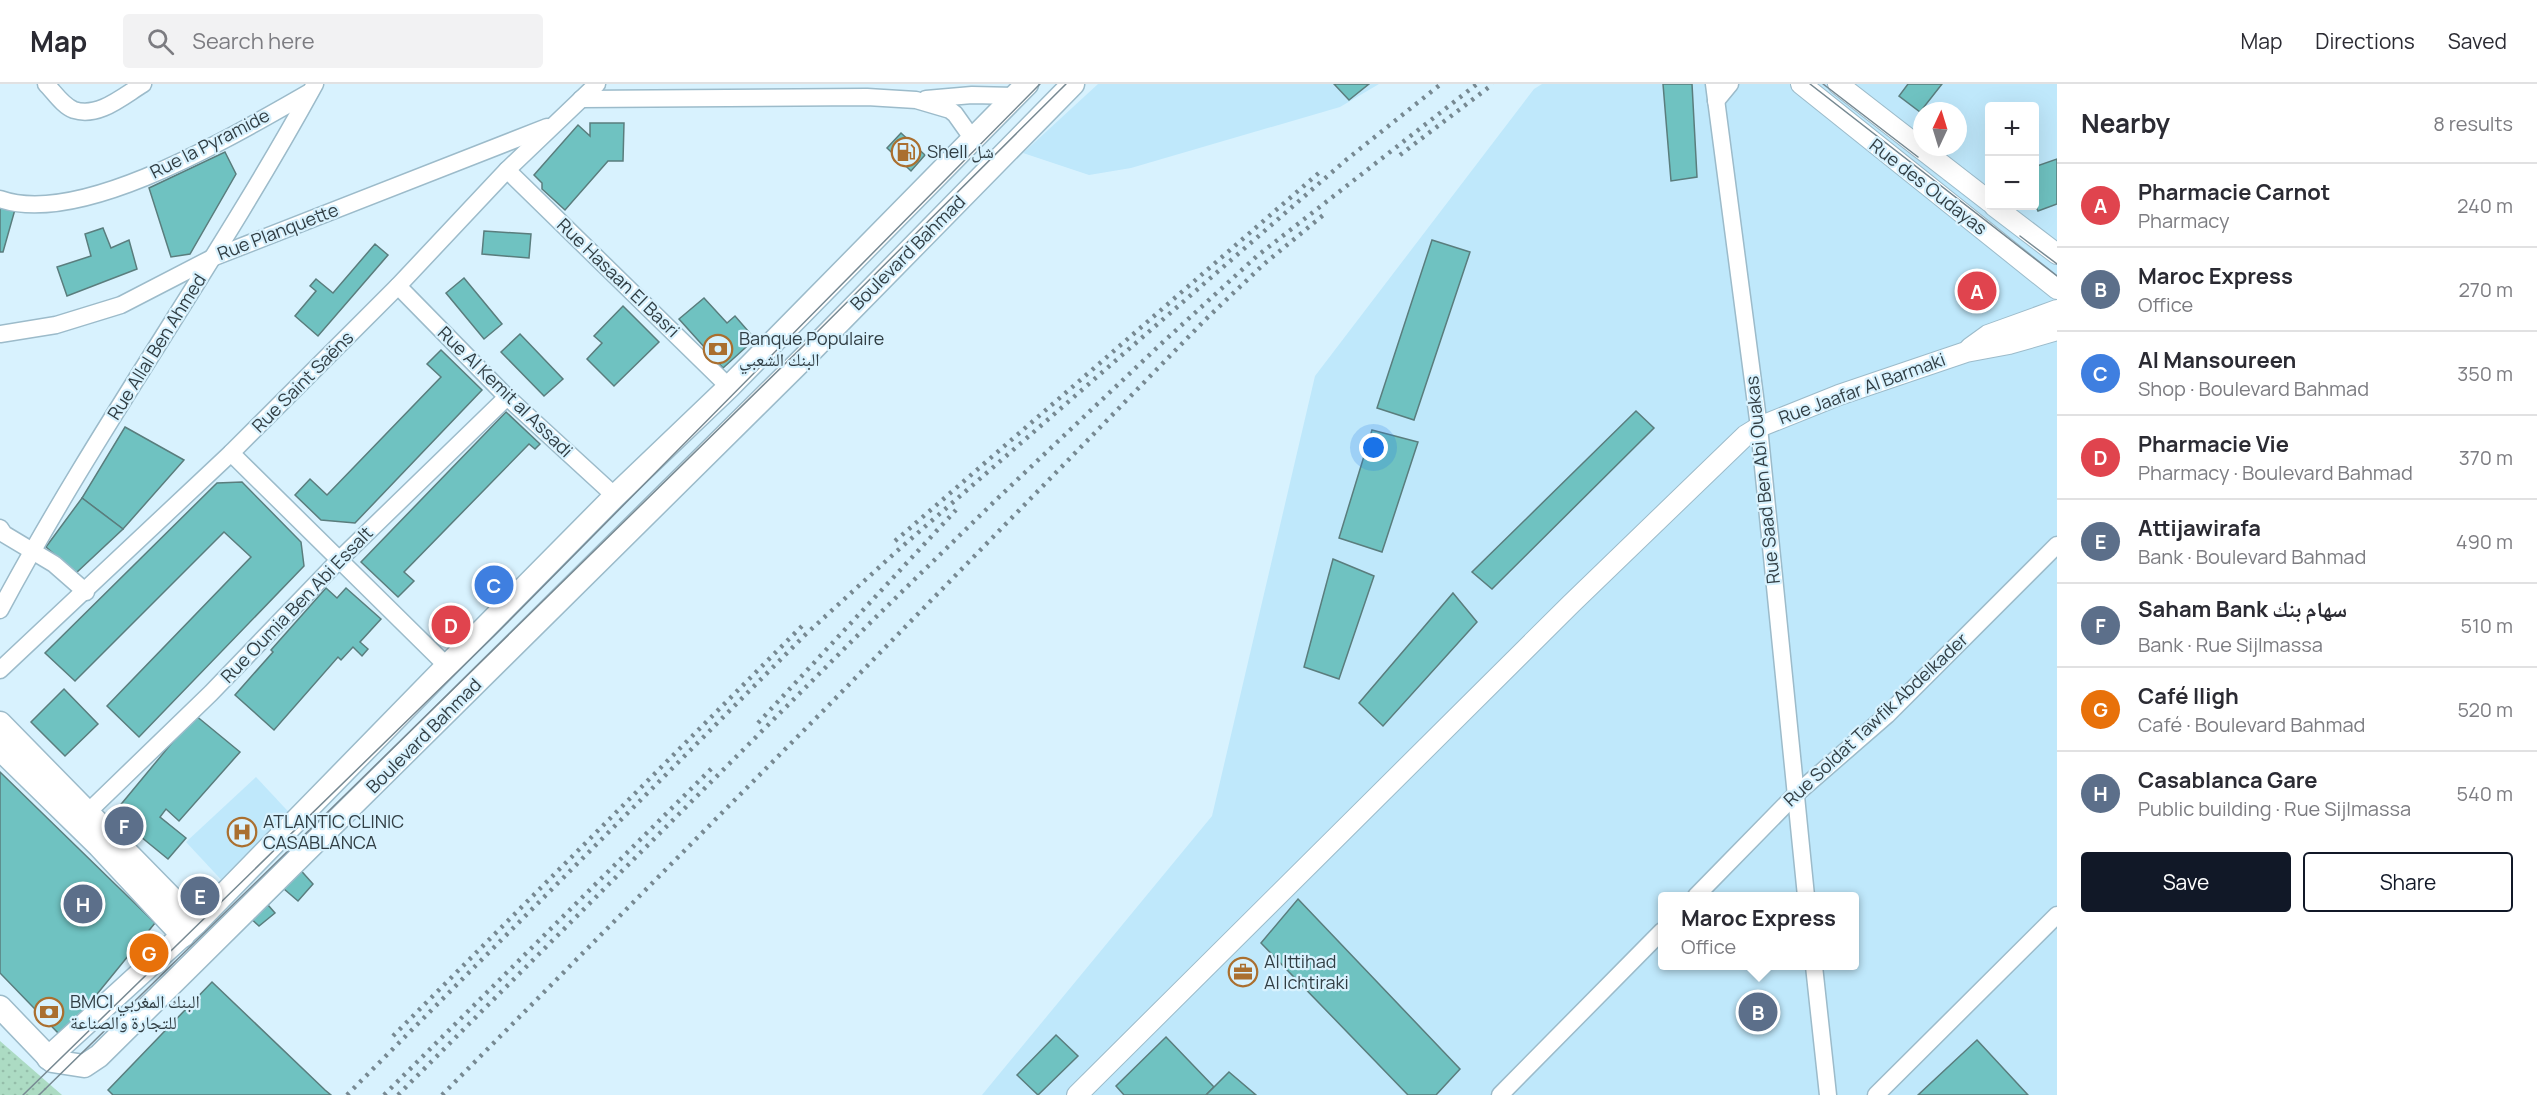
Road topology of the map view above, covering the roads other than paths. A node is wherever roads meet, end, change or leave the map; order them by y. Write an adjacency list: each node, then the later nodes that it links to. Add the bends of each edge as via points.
1 (46, 84): 2 (street, via 73,110 88,111 102,109)
2 (143, 84)
3 (597, 84): 11 (street, Rue Saint Saëns)
4 (812, 84): 13 (street)
5 (1073, 84): 53 (main road, Boulevard Bahmad, via 805,357 122,1034 84,1066)
6 (1730, 84): 12 (street, Rue Saad Ben Abi Ouakas)
7 (1801, 84): 24 (street, Rue des Oudayas)
8 (1838, 84): 19 (street, Rue des Oudayas)
9 (313, 88): 18 (street, Rue la Pyramide, via 150,176 100,193 32,205); 22 (street, Rue Allal Ben Ahmed)
10 (1021, 90): 14 (street); 16 (main road, Boulevard Bahmad)
11 (581, 92): 13 (street); 15 (street, Rue Saint Saëns)
12 (1715, 92): 31 (street, Rue Saad Ben Abi Ouakas)
13 (799, 97): 14 (street)
14 (916, 100): 16 (street, via 956,114)
15 (556, 123): 17 (street, Rue Saint Saëns); 22 (street, Rue Planquette)
16 (972, 138): 29 (main road, Boulevard Bahmad)
17 (507, 170): 23 (street, Rue Saint Saëns); 29 (street, Rue Hasaan El Basri)
18 (0, 199)
19 (1985, 199)
20 (1999, 210): 21 (street, Rue des Oudayas)
21 (2057, 254)
22 (212, 258): 27 (street, Rue Planquette, via 121,305 56,325); 36 (street, Rue Allal Ben Ahmed)
23 (398, 286): 30 (street, Rue Al Kemit al Assadi); 32 (street, Rue Saint Saëns)
24 (2057, 289)
25 (2057, 310): 28 (street, Rue Jaafar Al Barmaki, via 1988,335)
26 (2057, 330): 28 (street, Rue Jaafar Al Barmaki)
27 (0, 334)
28 (1966, 352): 31 (street, Rue Jaafar Al Barmaki)
29 (729, 387): 33 (main road, Boulevard Bahmad)
30 (507, 397): 33 (street, Rue Al Kemit al Assadi); 37 (street, Rue Oumia Ben Abi Essalt)
31 (1759, 427): 44 (street, Rue Saad Ben Abi Ouakas); 54 (street, Rue Jaafar Al Barmaki, via 1725,453 1579,596)
32 (231, 453): 37 (street); 38 (street, Rue Saint Saëns)
33 (615, 496): 40 (main road, Boulevard Bahmad)
34 (0, 528): 36 (street)
35 (2057, 544): 44 (street, Rue Soldat Tawfik Abdelkader, via 1887,715)
36 (32, 550): 38 (street); 39 (street, Rue Allal Ben Ahmed)
37 (339, 560): 40 (street); 45 (street, Rue Oumia Ben Abi Essalt, via 211,693)
38 (86, 592): 41 (street, Rue Saint Saëns)
39 (0, 610)
40 (447, 666): 49 (main road, Boulevard Bahmad)
41 (0, 670)
42 (0, 723): 45 (main road)
43 (0, 749): 49 (main road)
44 (1796, 795): 46 (street, Rue Soldat Tawfik Abdelkader); 47 (street, Rue Saad Ben Abi Ouakas)
45 (88, 812): 49 (main road)
46 (1701, 892)
47 (1806, 892)
48 (2057, 915): 57 (street)
49 (189, 930): 53 (main road, Boulevard Bahmad)
50 (1658, 935): 55 (street)
51 (1814, 970): 56 (street)
52 (0, 1007): 53 (main road)
53 (48, 1058)
54 (1077, 1095)
55 (1500, 1095)
56 (1828, 1095)
57 (1876, 1095)

